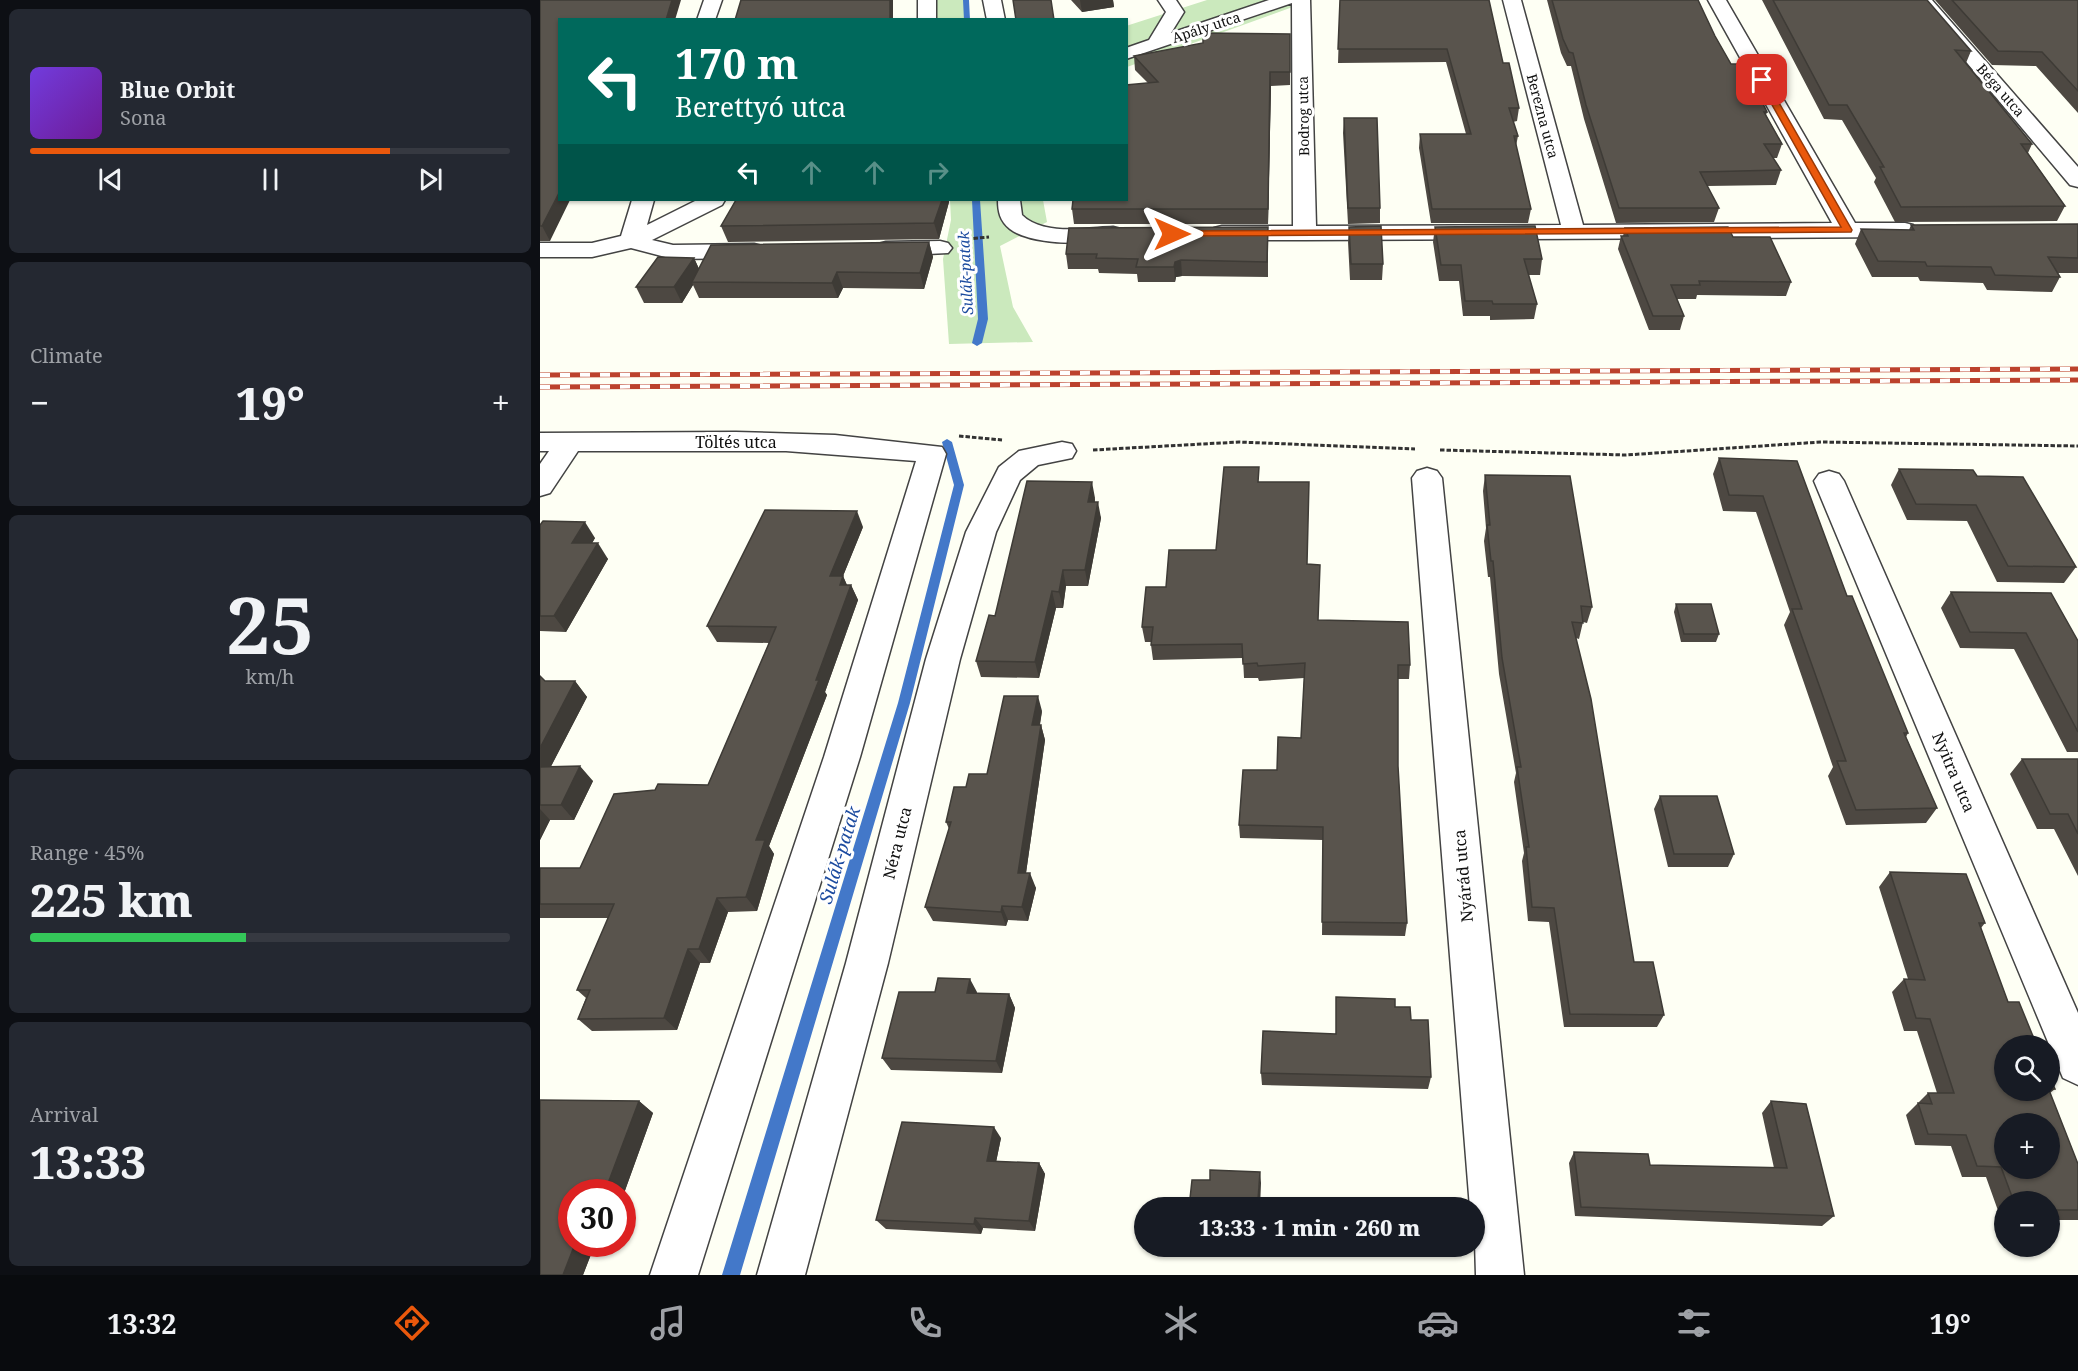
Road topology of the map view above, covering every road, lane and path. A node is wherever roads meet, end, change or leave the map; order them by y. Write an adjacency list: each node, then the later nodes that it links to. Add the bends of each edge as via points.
1 (713, 0): 10 (street)
2 (927, 0): 11 (street)
3 (992, 0): 12 (street)
4 (1286, 0): 13 (street, Apály utca)
5 (1301, 0): 22 (street, Bodrog utca)
6 (1512, 0): 23 (street, Berezna utca)
7 (1717, 0): 20 (street)
8 (1923, 0): 16 (street, Béga utca)
9 (1171, 6): 13 (street); 14 (street)
10 (707, 18)
11 (927, 18)
12 (996, 18)
13 (1227, 20): 14 (street, Apály utca)
14 (1156, 43): 15 (street, Apály utca)
15 (1128, 53)
16 (2078, 180)
17 (643, 201): 28 (street)
18 (712, 201): 28 (street)
19 (1009, 201): 25 (street, via 1012,218 1037,232)
20 (1847, 230): 21 (street); 23 (street)
21 (1928, 230)
22 (1305, 232): 23 (street); 24 (street)
23 (1574, 232)
24 (1201, 233)
25 (1131, 234)
26 (997, 236): 27 (path)
27 (964, 239)
28 (631, 241): 31 (street, via 579,251); 32 (street, via 673,252)
29 (859, 249): 30 (street)
30 (940, 249)
31 (540, 250)
32 (778, 250)
33 (540, 442): 34 (street, Töltés utca)
34 (570, 442): 36 (street, Töltés utca, via 802,442 868,445); 40 (street)
35 (2078, 446): 38 (path, via 1821,442 1626,455)
36 (932, 454): 37 (path, via 936,446 952,436 1011,441); 42 (street, via 842,757)
37 (1046, 454): 38 (path, via 1239,442); 43 (street, Néra utca, via 1009,474 994,500 968,575)
38 (1429, 459): 44 (street, Nyárád utca)
39 (1829, 481): 41 (street, Nyitra utca)
40 (540, 486)
41 (2078, 1063)
42 (674, 1275)
43 (781, 1275)
44 (1500, 1275)

